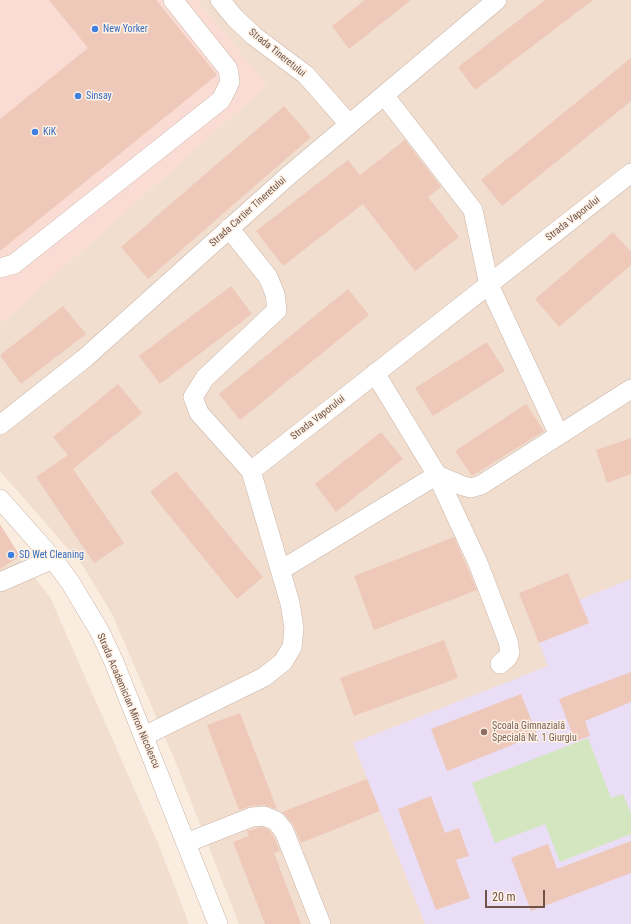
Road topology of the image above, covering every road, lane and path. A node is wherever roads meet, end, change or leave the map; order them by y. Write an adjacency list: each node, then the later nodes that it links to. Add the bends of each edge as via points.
1 (173, 0): 8 (street, via 228,69 230,82 221,100 14,264)
2 (220, 0): 5 (street, Strada Tineretului, via 254,36 306,76)
3 (497, 0): 4 (street, Strada Cartier Tineretului)
4 (384, 95): 5 (street, Strada Cartier Tineretului); 9 (street, via 473,210)
5 (349, 124): 7 (street, Strada Cartier Tineretului)
6 (631, 174): 9 (street, Strada Vaporului)
7 (229, 228): 12 (street, Strada Cartier Tineretului, via 85,358); 14 (street, via 268,277 275,294 277,310 205,378 194,397 199,413)
8 (0, 268)
9 (489, 285): 10 (street, Strada Vaporului); 13 (street)
10 (375, 373): 14 (street, Strada Vaporului); 15 (street)
11 (631, 389): 13 (street)
12 (0, 425)
13 (559, 435): 15 (street, via 481,485 471,488)
14 (251, 471): 18 (street)
15 (437, 475): 18 (street); 20 (street, via 478,563 508,641 510,652)
16 (0, 499): 17 (street, Strada Academician Miron Nicolescu)
17 (54, 559): 19 (street); 21 (street, Strada Academician Miron Nicolescu, via 100,632)
18 (281, 570): 21 (street, via 294,628 292,648 283,662 264,677)
19 (0, 582)
20 (500, 664)
21 (144, 736): 22 (street, Strada Academician Miron Nicolescu)
22 (186, 843): 23 (street, Strada Academician Miron Nicolescu); 24 (street, via 252,818 264,816 276,820 284,831)
23 (218, 924)
24 (321, 924)

